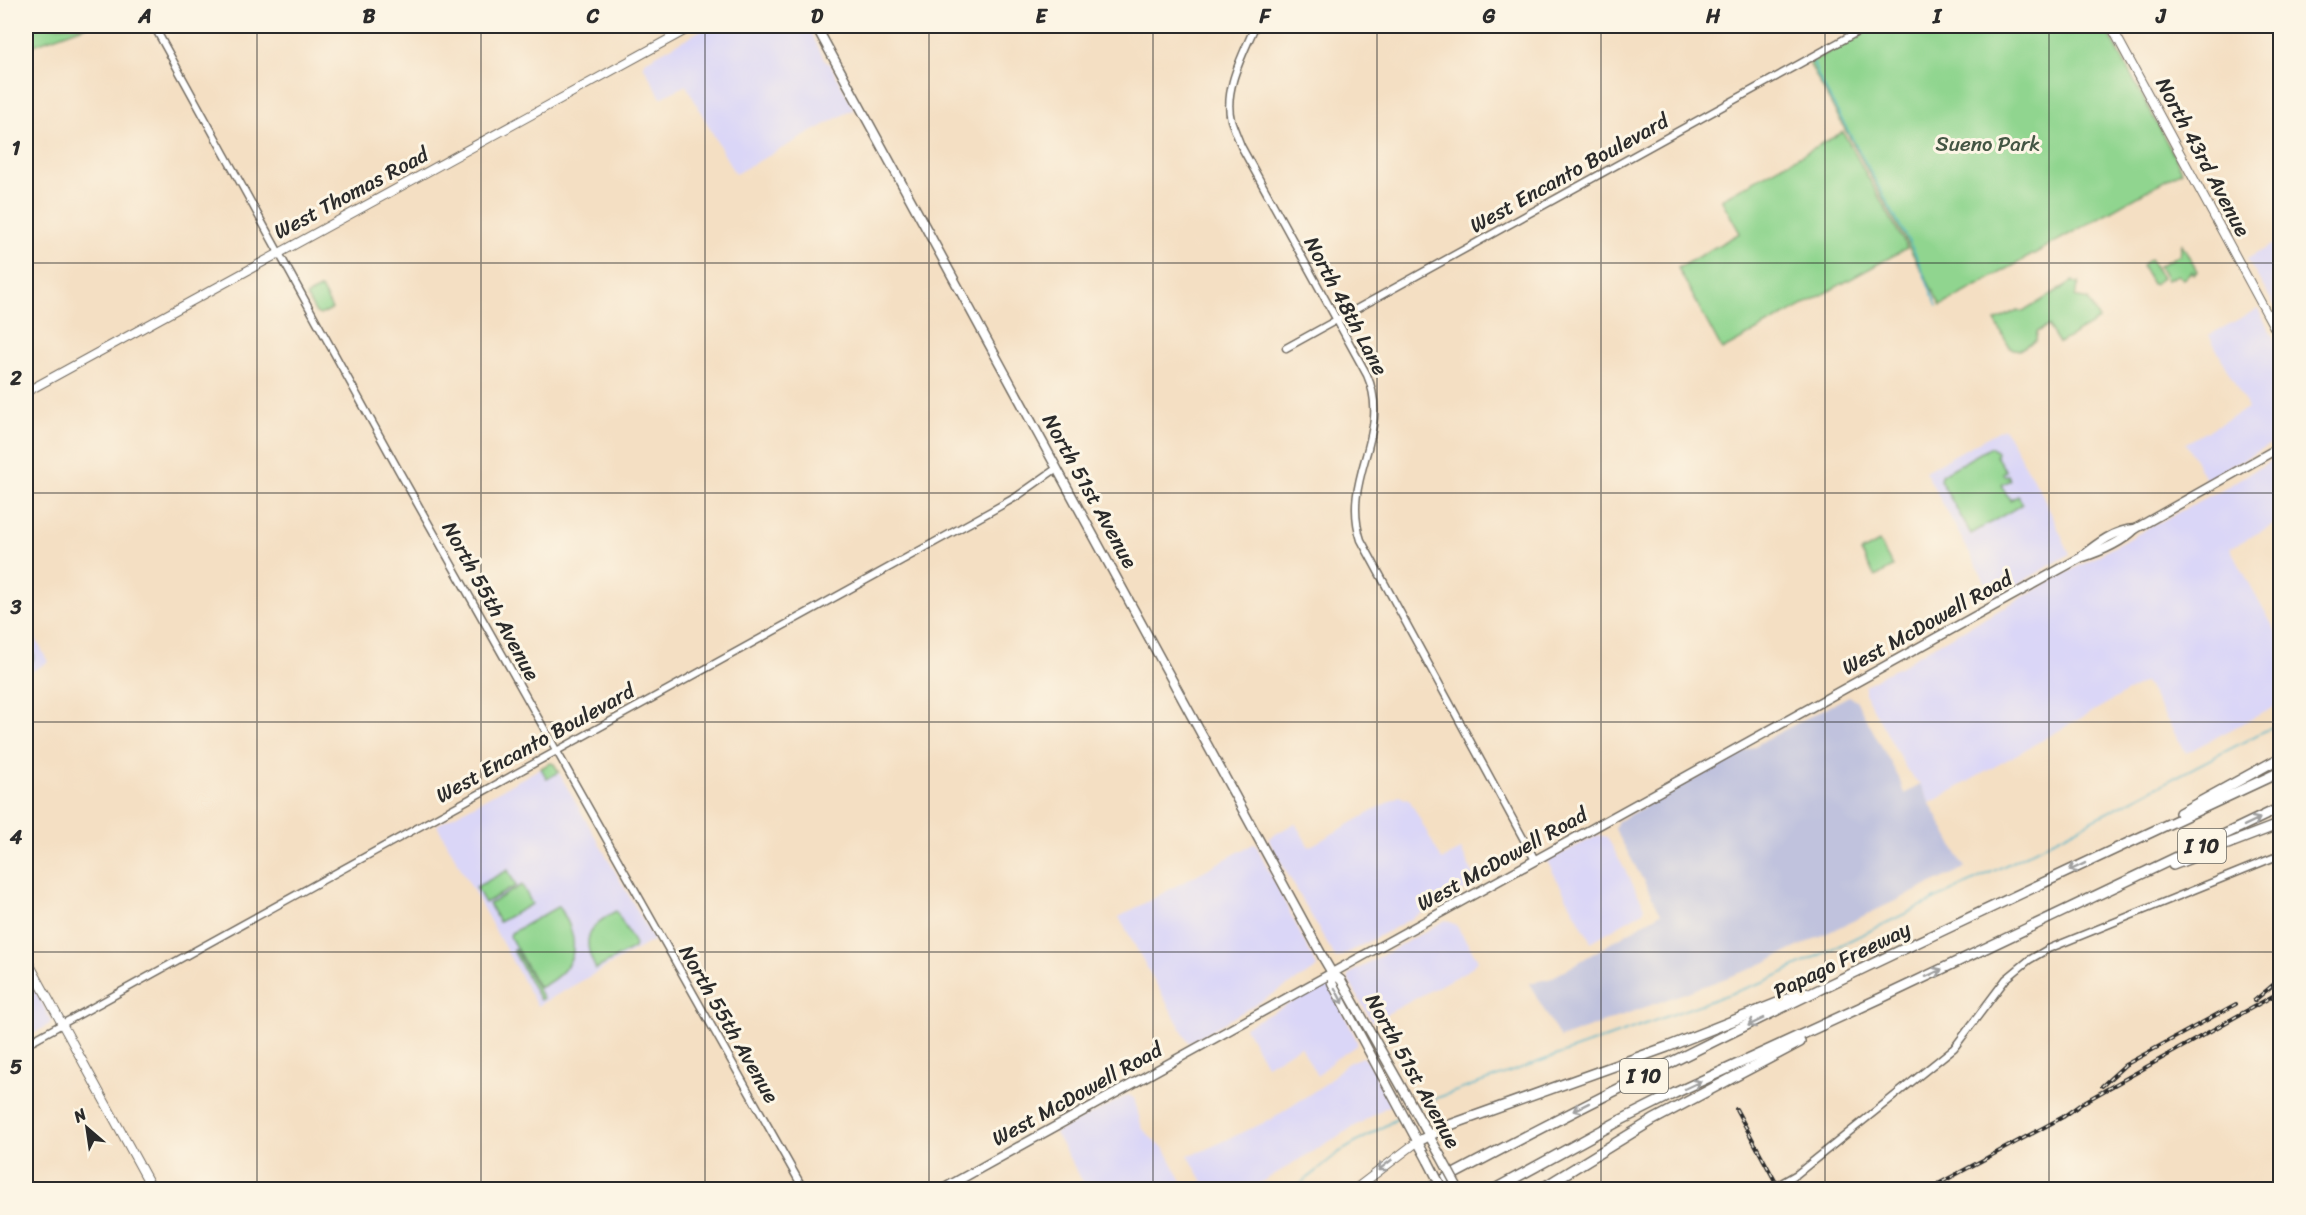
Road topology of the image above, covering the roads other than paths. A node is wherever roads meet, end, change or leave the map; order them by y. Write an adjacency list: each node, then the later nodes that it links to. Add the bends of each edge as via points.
1 (154, 26): 7 (street, North 55th Avenue)
2 (693, 26): 7 (main road, West Thomas Road)
3 (816, 26): 13 (main road, North 51st Avenue)
4 (1255, 26): 8 (street, North 48th Lane, via 1234,79 1230,118 1241,146)
5 (1868, 26): 8 (street, West Encanto Boulevard)
6 (2111, 26): 9 (main road, North 43rd Avenue)
7 (278, 253): 11 (main road, West Thomas Road); 14 (street, North 55th Avenue)
8 (1337, 320): 10 (street, West Encanto Boulevard); 21 (street, North 48th Lane, via 1367,375 1376,408 1355,503 1361,540)
9 (2280, 338)
10 (1286, 348)
11 (26, 392)
12 (2280, 447): 21 (main road, West McDowell Road, via 2135,528 2095,545 2080,558)
13 (1057, 468): 14 (street, West Encanto Boulevard, via 1014,498); 25 (main road, North 51st Avenue)
14 (556, 751): 27 (street, West Encanto Boulevard); 34 (street, North 55th Avenue)
15 (2280, 758): 19 (highway)
16 (2280, 772): 19 (highway, Papago Freeway / I 10)
17 (2280, 808): 22 (highway, I 10, one-way to 17)
18 (2280, 824): 22 (highway)
19 (2130, 842): 24 (highway, Papago Freeway / I 10, one-way to 24)
20 (2280, 855): 42 (street, via 2029,960 2002,984 1954,1048 1797,1174)
21 (1536, 860): 25 (main road, West McDowell Road)
22 (2123, 884): 26 (highway, I 10, one-way to 22)
23 (26, 958): 27 (main road)
24 (1866, 968): 31 (highway); 37 (highway, Papago Freeway / I 10, one-way to 37, via 1578,1108)
25 (1332, 973): 29 (main road, North 51st Avenue, one-way to 29, via 1332,983); 30 (main road, North 51st Avenue, via 1341,980); 35 (main road, West McDowell Road)
26 (1881, 998): 40 (highway, I 10, one-way to 26, via 1621,1120); 41 (highway, via 1653,1120)
27 (61, 1023): 28 (street, West Encanto Boulevard); 33 (main road)
28 (26, 1044)
29 (1365, 1044): 30 (main road, via 1374,1046); 32 (main road, North 51st Avenue)
30 (1404, 1091): 31 (main road, North 51st Avenue)
31 (1429, 1135): 32 (highway); 39 (main road, North 51st Avenue, bridge)
32 (1417, 1142): 36 (main road, one-way to 36); 38 (main road, North 51st Avenue, bridge)
33 (153, 1190)
34 (804, 1190)
35 (941, 1190)
36 (1354, 1190)
37 (1424, 1190)
38 (1443, 1190)
39 (1459, 1190)
40 (1493, 1190)
41 (1539, 1190)
42 (1769, 1190)

